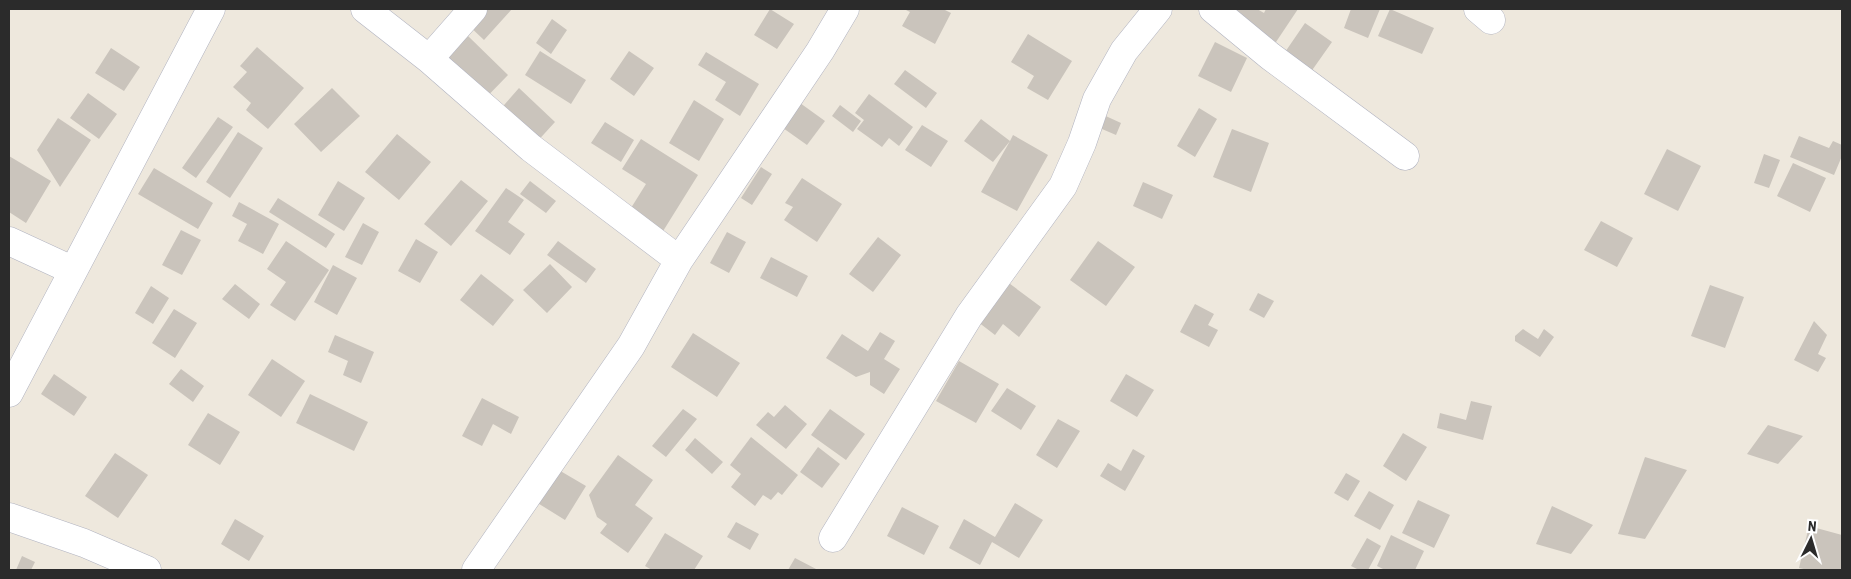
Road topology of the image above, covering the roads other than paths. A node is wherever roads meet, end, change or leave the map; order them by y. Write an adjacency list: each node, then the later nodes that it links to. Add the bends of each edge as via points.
1 (211, 9): 11 (street)
2 (366, 9): 7 (street)
3 (473, 9): 7 (street)
4 (845, 9): 10 (street)
5 (1158, 9): 14 (street, via 1124,51 1097,100 1063,186 969,316)
6 (1213, 9): 8 (street, via 1270,56)
7 (429, 59): 10 (street, via 530,148)
8 (1405, 156)
9 (9, 241): 11 (street)
10 (679, 260): 16 (street, via 631,346)
11 (72, 270): 12 (street)
12 (9, 393)
13 (9, 517): 15 (street)
14 (833, 538)
15 (148, 570)
16 (476, 570)

